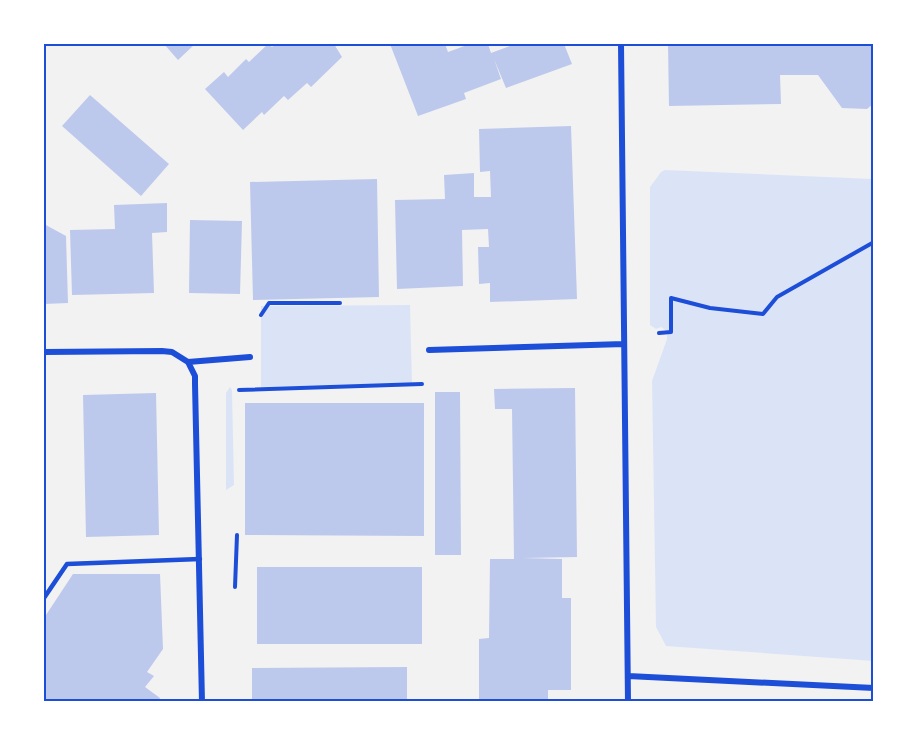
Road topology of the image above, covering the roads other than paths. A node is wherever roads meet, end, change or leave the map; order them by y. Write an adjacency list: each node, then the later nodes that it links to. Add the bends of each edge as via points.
1 (621, 44): 2 (street)
2 (624, 344): 3 (street); 9 (street)
3 (429, 350)
4 (44, 352): 6 (street, via 162,351)
5 (250, 357): 6 (street)
6 (188, 362): 7 (street, via 195,376)
7 (200, 559): 8 (lane, via 67,564); 11 (street)
8 (44, 598)
9 (628, 676): 10 (street); 12 (street)
10 (873, 688)
11 (201, 702)
12 (628, 702)

